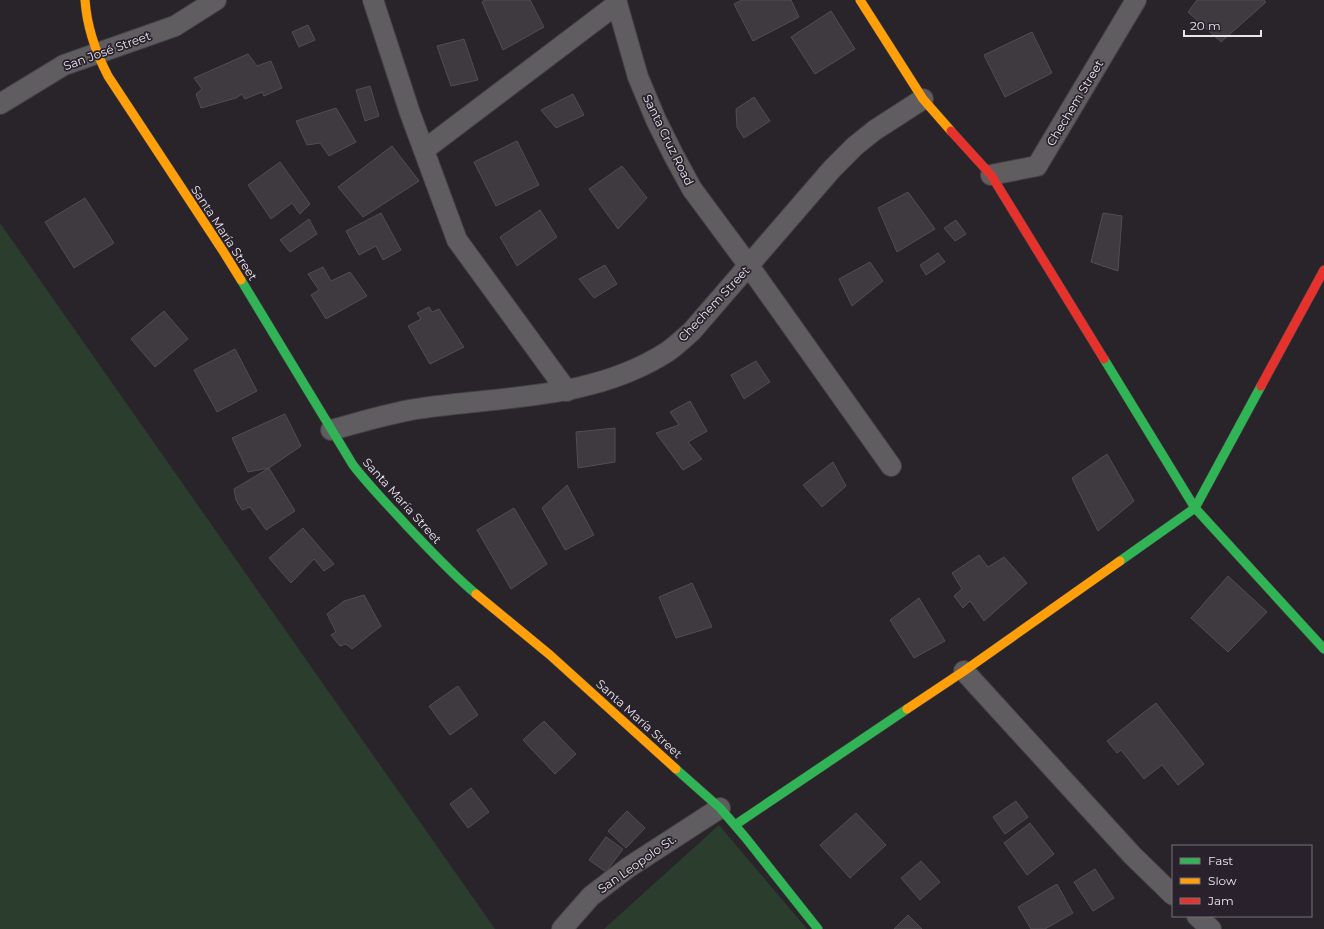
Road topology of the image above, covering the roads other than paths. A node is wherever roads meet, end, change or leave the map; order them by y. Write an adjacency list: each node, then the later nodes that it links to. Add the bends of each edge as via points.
1 (85, 0): 7 (street, Santa María Street, via 89,32)
2 (216, 0): 7 (street, San José Street, via 175,26)
3 (373, 0): 10 (street)
4 (860, 0): 8 (street)
5 (1136, 0): 11 (street, Chechem Street, via 1037,166)
6 (616, 2): 10 (street); 12 (street, Santa Cruz Road, via 638,77 674,156 692,189)
7 (95, 53): 9 (street, San José Street, via 64,65); 15 (street, Santa María Street, via 223,252)
8 (923, 99): 11 (street); 12 (street, Chechem Street, via 874,130 855,146 832,169)
9 (0, 104)
10 (424, 150): 14 (street, via 457,240)
11 (991, 175): 17 (street)
12 (749, 266): 14 (street, Chechem Street, via 692,331 668,352 636,369); 16 (street, Santa Cruz Road)
13 (1324, 270): 17 (street)
14 (567, 391): 15 (street, Chechem Street, via 422,408 387,414)
15 (332, 430): 20 (street, Santa María Street, via 353,466 464,584 550,656)
16 (891, 466)
17 (1195, 508): 18 (street); 19 (street)
18 (1324, 649)
19 (964, 671): 21 (street); 22 (street, via 1132,855)
20 (720, 808): 21 (street, Santa María Street); 24 (street, San Leopolo St., via 629,867 591,896)
21 (736, 825): 25 (street, Santa María Street)
22 (1172, 894)
23 (1197, 917): 26 (street)
24 (562, 929)
25 (818, 929)
26 (1211, 929)

